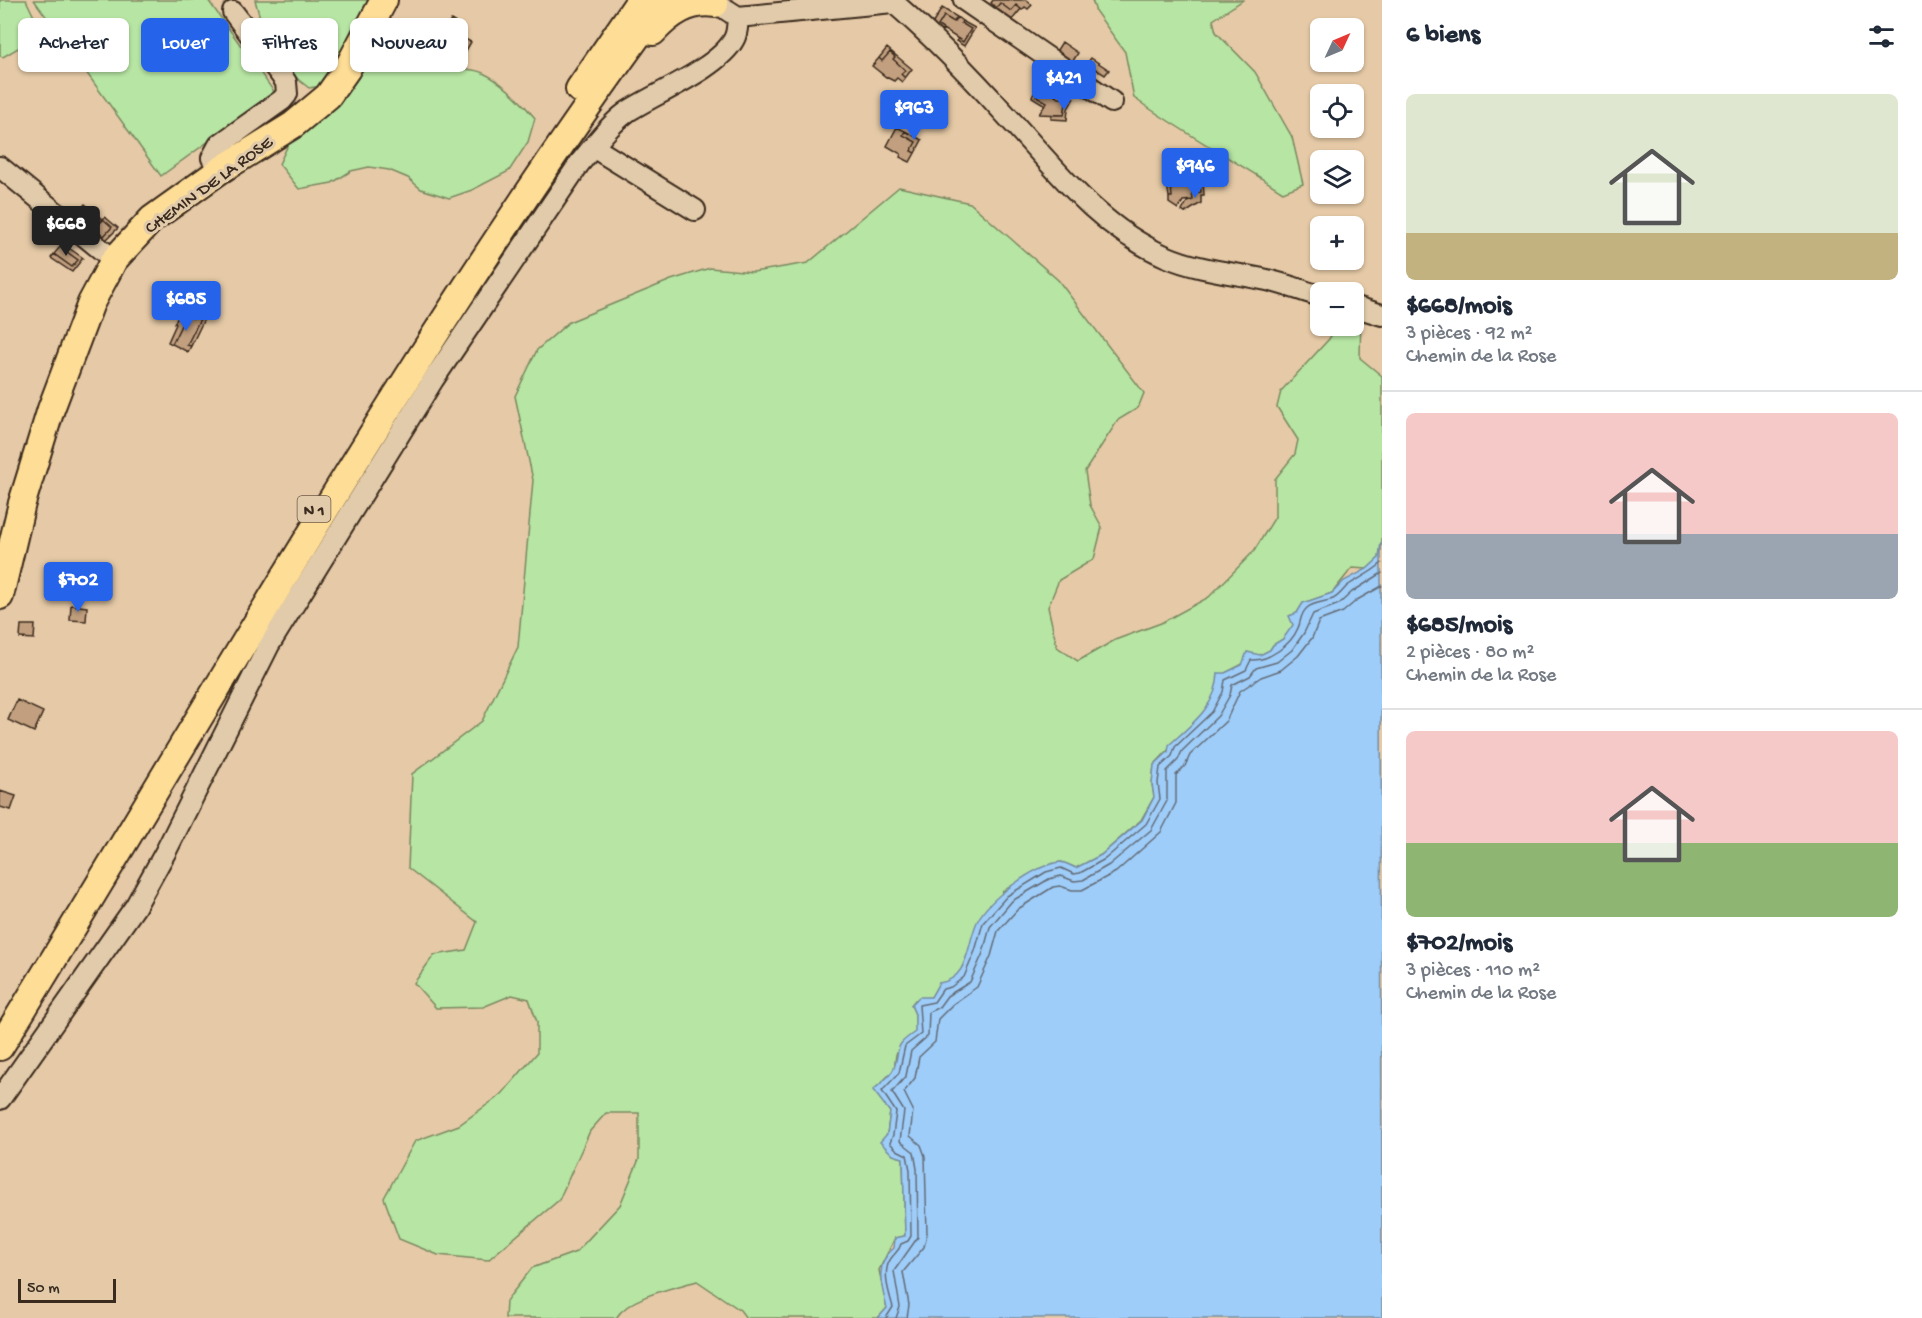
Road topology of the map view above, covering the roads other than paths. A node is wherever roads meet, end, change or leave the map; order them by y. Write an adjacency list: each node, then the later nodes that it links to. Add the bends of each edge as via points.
1 (384, 0): 13 (main road, CHEMIN DE LA ROSE, via 328,96 293,125)
2 (640, 0): 20 (main road, N 1, via 489,220)
3 (664, 0): 10 (main road, N 1)
4 (964, 0): 9 (street)
5 (712, 1): 8 (street); 10 (main road, via 695,3 661,24)
6 (892, 1): 8 (street); 16 (street, via 923,28 1079,195 1119,231 1166,257)
7 (233, 12): 13 (street, via 286,82 287,94 219,145 212,158)
8 (738, 17): 11 (street, via 737,33 729,46 709,63 626,113)
9 (1112, 102)
10 (585, 109): 21 (main road, N 1, via 489,249 364,445)
11 (593, 147): 14 (street); 22 (street, via 433,380 269,645 135,907)
12 (0, 167): 15 (street)
13 (219, 171): 15 (main road, CHEMIN DE LA ROSE, via 152,219)
14 (695, 210)
15 (114, 260): 19 (main road, CHEMIN DE LA ROSE, via 91,303 51,409 22,503)
16 (1310, 293)
17 (1364, 309): 18 (street)
18 (1382, 315)
19 (0, 596)
20 (0, 1025)
21 (0, 1047)
22 (0, 1099)

